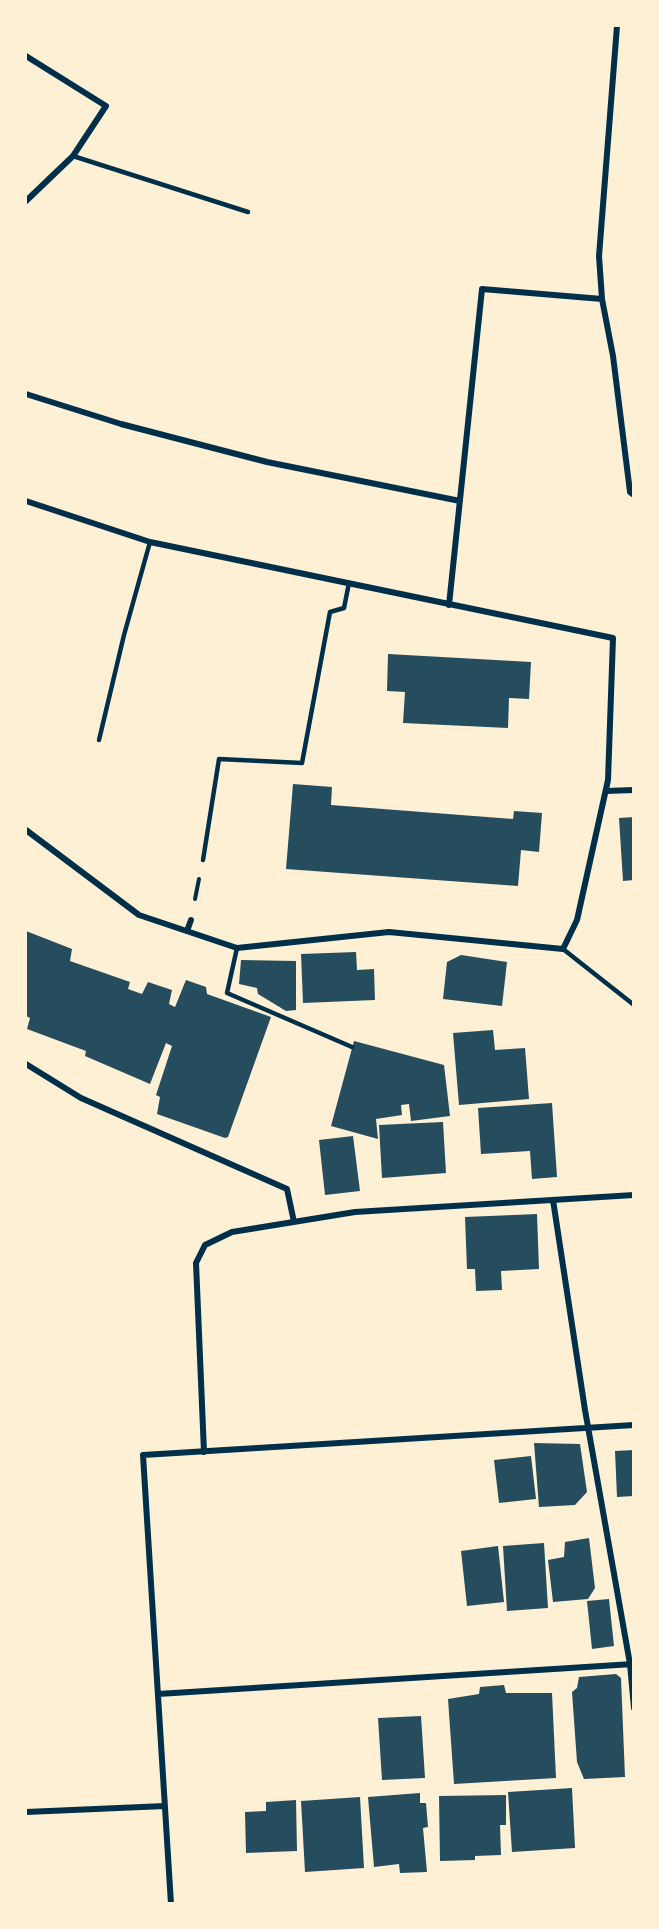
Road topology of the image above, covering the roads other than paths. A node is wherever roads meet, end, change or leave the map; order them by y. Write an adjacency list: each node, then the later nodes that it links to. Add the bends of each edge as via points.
1 (617, 26): 6 (street, via 599,256)
2 (26, 56): 3 (street, via 106,106)
3 (74, 156): 4 (street); 5 (lane)
4 (26, 201)
5 (248, 212)
6 (602, 300): 8 (street); 10 (street, via 482,289)
7 (26, 394): 10 (street, via 121,424 267,462)
8 (633, 495)
9 (26, 501): 11 (street)
10 (460, 501): 13 (street)
11 (150, 542): 12 (street); 14 (lane)
12 (349, 583): 13 (street); 18 (lane, via 344,608 330,612 302,763 219,759)
13 (448, 605): 16 (street, via 613,638)
14 (99, 740)
15 (633, 790): 16 (street)
16 (606, 791): 22 (street, via 577,920)
17 (26, 830): 20 (street, via 139,915)
18 (202, 860)
19 (190, 920): 20 (street)
20 (187, 931): 21 (street)
21 (237, 948): 22 (street, via 389,932); 24 (lane, via 227,993)
22 (563, 949): 23 (lane)
23 (633, 1005)
24 (352, 1047)
25 (26, 1064): 28 (street, via 81,1098 287,1189)
26 (633, 1195): 27 (street)
27 (553, 1200): 28 (street, via 354,1212); 30 (street)
28 (294, 1222): 31 (street, via 232,1232 205,1245 196,1263)
29 (633, 1425): 30 (street)
30 (588, 1429): 31 (street); 32 (street)
31 (204, 1452): 33 (street, via 143,1455)
32 (632, 1664): 33 (street); 34 (street)
33 (158, 1694): 35 (street)
34 (633, 1708)
35 (165, 1806): 36 (street); 37 (street)
36 (26, 1812)
37 (171, 1904)

